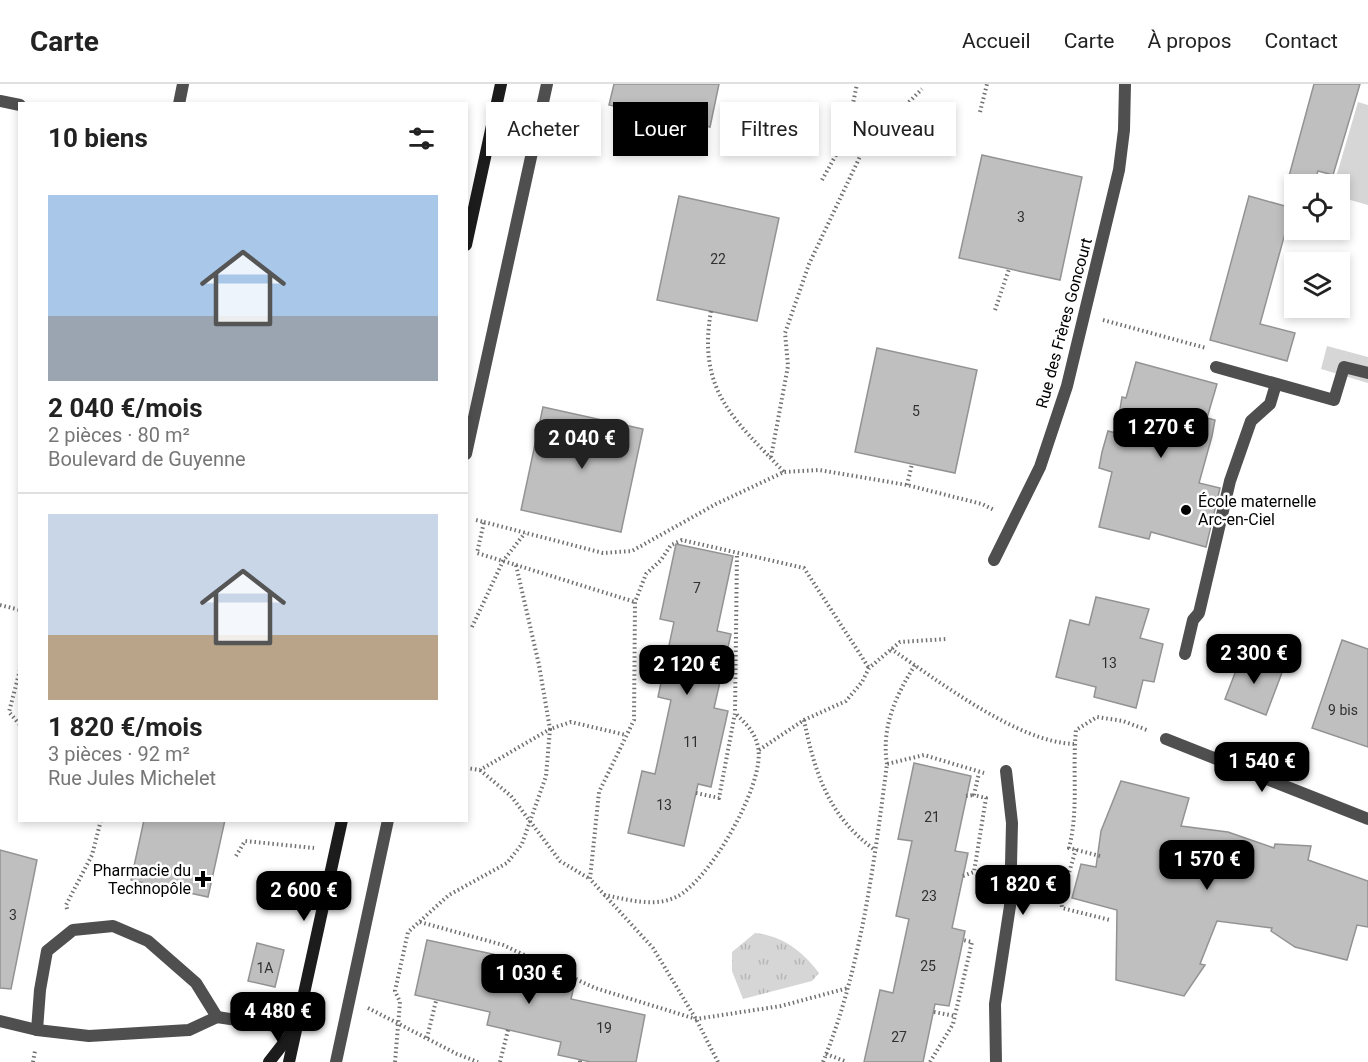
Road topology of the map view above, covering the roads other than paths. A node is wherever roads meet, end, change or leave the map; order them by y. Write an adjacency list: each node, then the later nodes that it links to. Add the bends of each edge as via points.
1 (183, 84): 6 (street)
2 (501, 84): 8 (main road)
3 (547, 84): 12 (street)
4 (1125, 84): 13 (street, Rue des Frères Goncourt, via 1119,170 1067,386 1040,467)
5 (0, 101): 7 (street)
6 (179, 102)
7 (18, 105)
8 (468, 236)
9 (1216, 367): 11 (street)
10 (1368, 373): 11 (street, via 1344,367 1334,400)
11 (1276, 384): 14 (street, via 1270,404 1251,421 1230,481 1199,613 1193,620)
12 (468, 445)
13 (994, 560)
14 (1185, 654)
15 (1166, 738): 17 (street)
16 (1006, 771): 27 (street, via 1012,824 1010,906 995,1004)
17 (1368, 819)
18 (342, 822): 22 (main road)
19 (388, 822): 26 (street)
20 (217, 1017): 22 (street); 23 (street, via 189,1030 89,1036); 23 (street, via 196,983 148,941 113,926 73,930 47,951)
21 (0, 1021): 23 (street)
22 (295, 1029): 24 (main road); 25 (main road)
23 (37, 1030)
24 (269, 1062)
25 (289, 1062)
26 (336, 1062)
27 (996, 1062)

